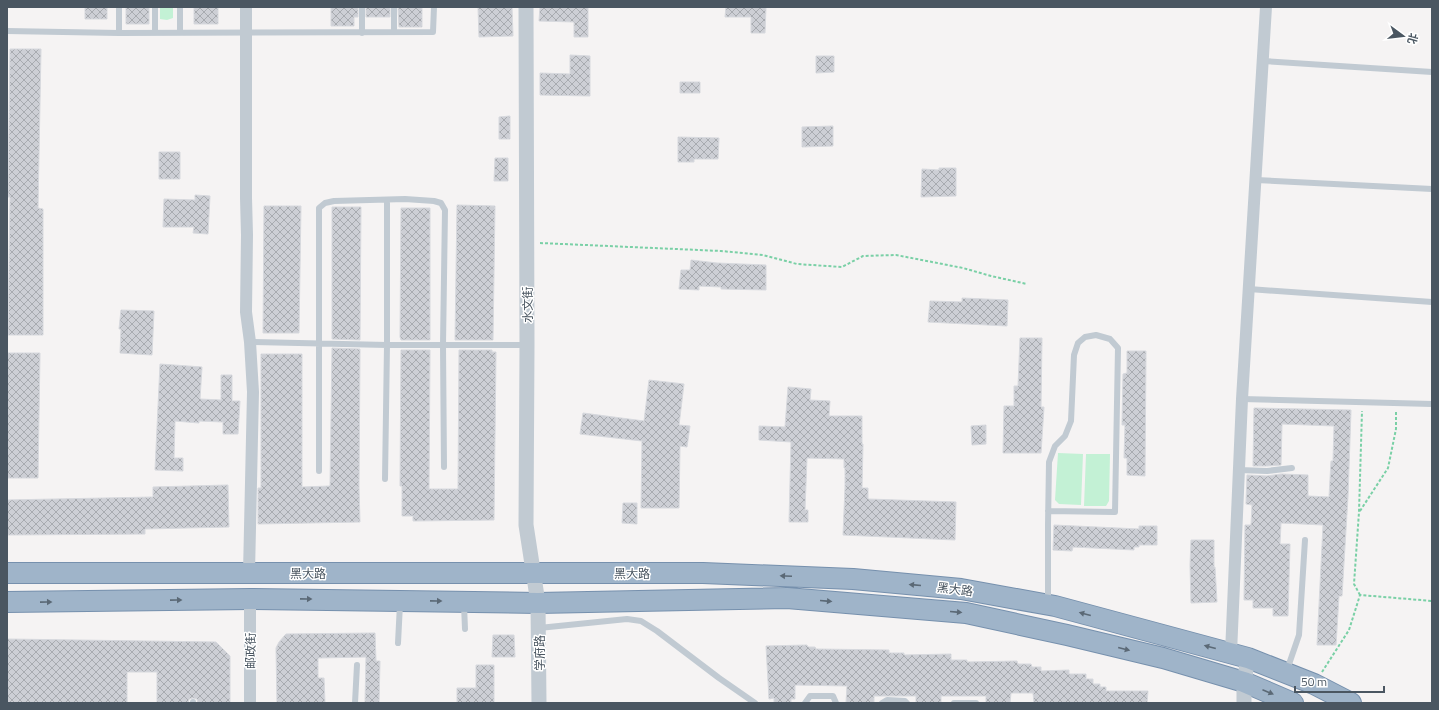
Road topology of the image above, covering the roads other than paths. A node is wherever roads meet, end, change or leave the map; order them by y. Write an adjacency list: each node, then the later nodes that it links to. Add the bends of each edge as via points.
1 (119, 7): 12 (lane)
2 (155, 7): 13 (lane)
3 (180, 7): 14 (lane)
4 (246, 7): 15 (street)
5 (362, 7): 16 (lane)
6 (394, 7): 11 (lane)
7 (434, 7): 11 (lane, via 433,32)
8 (526, 7): 27 (street, 水文街)
9 (1266, 7): 17 (street)
10 (7, 31): 12 (lane)
11 (394, 32): 16 (lane)
12 (119, 33): 13 (lane)
13 (155, 33): 14 (lane)
14 (180, 33): 15 (lane)
15 (245, 33): 16 (lane); 24 (street, via 246,312)
16 (362, 33)
17 (1263, 61): 18 (lane); 19 (street)
18 (1432, 72)
19 (1256, 180): 20 (lane); 22 (street)
20 (1432, 189)
21 (387, 200): 25 (lane, via 334,201 319,208); 26 (lane); 28 (lane, via 434,201 441,204 445,210)
22 (1249, 289): 23 (lane); 29 (street)
23 (1432, 302)
24 (250, 342): 25 (lane); 39 (street, via 253,392)
25 (319, 343): 26 (lane); 34 (lane)
26 (387, 345): 28 (lane); 35 (lane)
27 (527, 345): 28 (lane); 40 (street, 水文街, via 526,525)
28 (443, 346): 31 (lane)
29 (1242, 399): 30 (lane); 33 (street)
30 (1432, 404)
31 (444, 468)
32 (1292, 468): 33 (lane, via 1267,471)
33 (1239, 470): 50 (street)
34 (319, 471)
35 (385, 479)
36 (1048, 511): 36 (lane, via 1049,462 1055,446 1065,436 1071,421 1074,355 1078,343 1085,337 1096,335 1110,339 1118,348 1114,512); 46 (lane)
37 (1305, 540): 52 (lane, via 1299,634)
38 (7, 573): 39 (highway, 黑大路)
39 (249, 573): 40 (highway, 黑大路)
40 (533, 574): 45 (street, 水文街); 46 (highway, 黑大路, one-way to 40, via 961,589 853,579 703,573)
41 (250, 599): 42 (highway, 黑大路, one-way to 42); 43 (highway, 黑大路, one-way to 41); 54 (street, 邮政街)
42 (400, 601): 44 (highway, 黑大路, one-way to 44); 49 (lane)
43 (7, 602)
44 (464, 602): 45 (highway, 黑大路); 48 (lane)
45 (538, 603): 47 (street, 学府路); 53 (highway, 黑大路, one-way to 53, via 787,598 966,613 1163,658)
46 (1048, 604): 50 (highway, 黑大路, one-way to 46)
47 (539, 628): 56 (street, 学府路); 57 (lane, via 627,619 642,621)
48 (465, 630)
49 (398, 643)
50 (1239, 655): 52 (highway, 黑大路); 53 (street)
51 (357, 665): 55 (lane)
52 (1286, 673): 66 (highway, 黑大路)
53 (1244, 682): 64 (street); 65 (highway, 黑大路, one-way to 65)
54 (250, 703)
55 (355, 703)
56 (538, 703)
57 (755, 703)
58 (805, 703): 59 (lane, via 810,696 819,695 833,696)
59 (836, 703)
60 (882, 703): 61 (lane, via 886,700)
61 (907, 703)
62 (954, 703): 63 (lane)
63 (976, 703)
64 (1244, 703)
65 (1293, 703)
66 (1351, 703)

